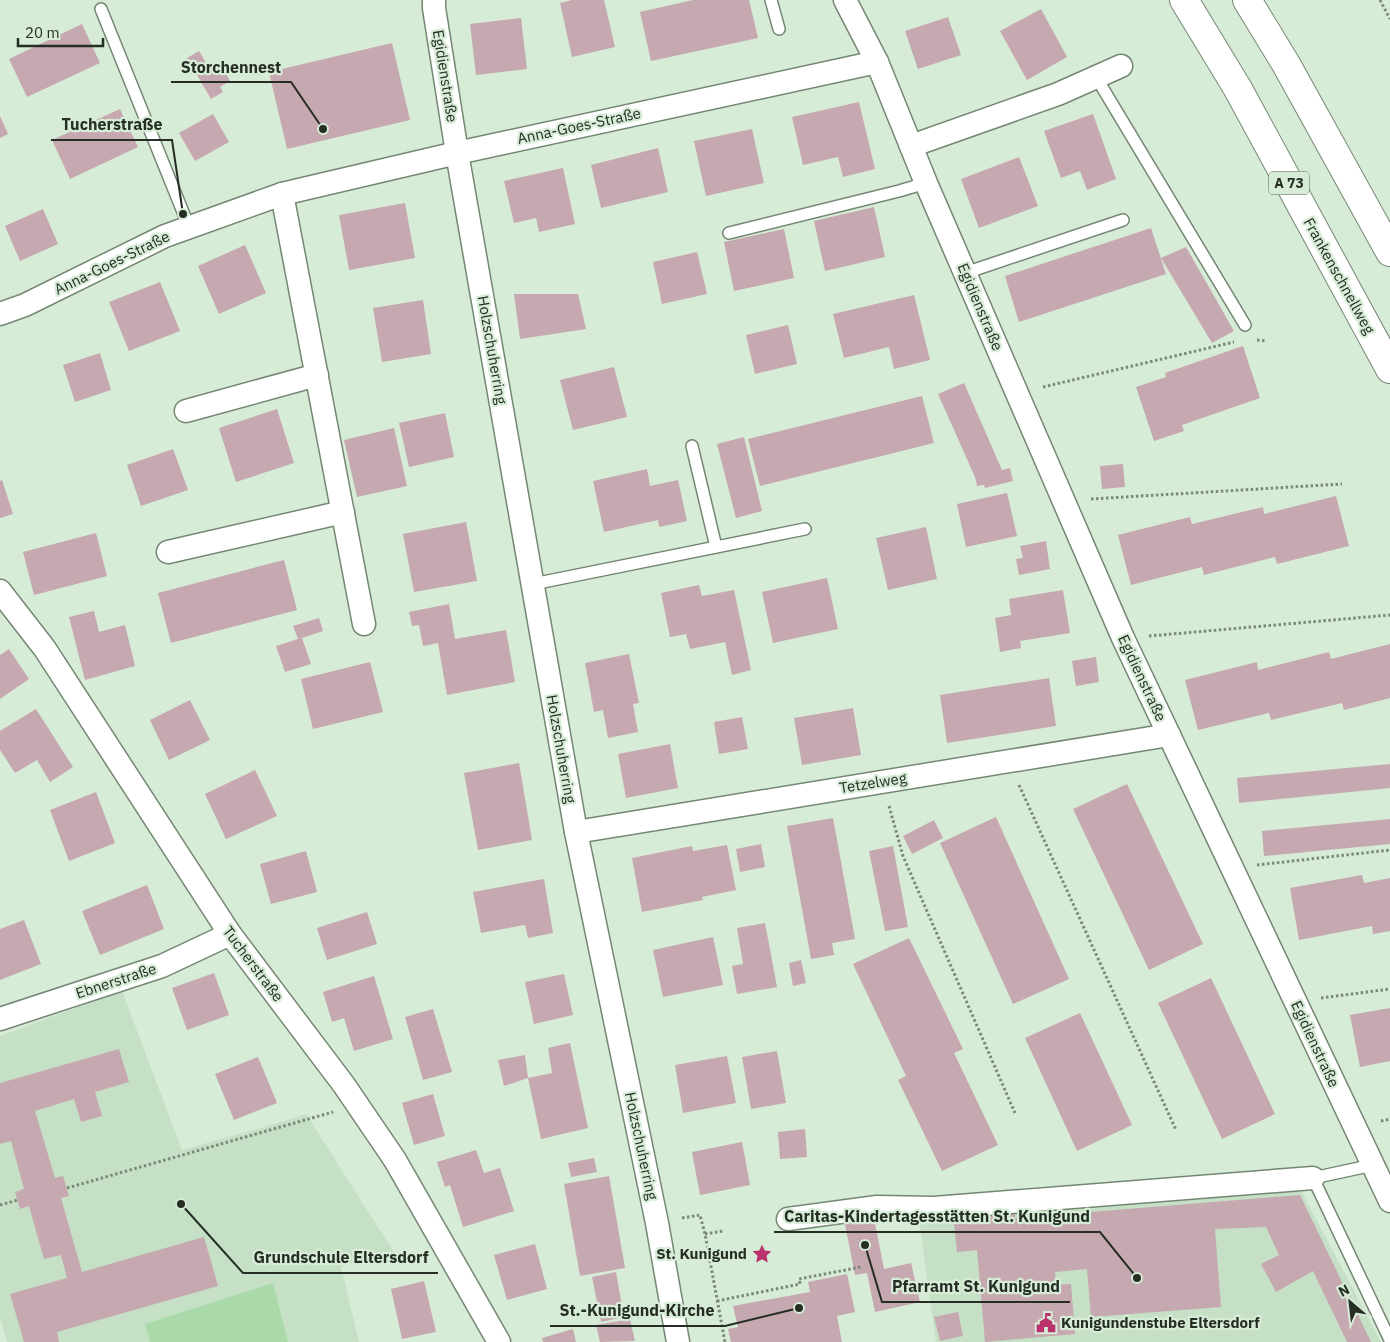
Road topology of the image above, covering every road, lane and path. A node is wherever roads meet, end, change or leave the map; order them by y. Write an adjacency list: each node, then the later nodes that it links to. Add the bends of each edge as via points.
1 (434, 0): 14 (street, Egidienstraße)
2 (771, 0): 9 (lane)
3 (845, 0): 10 (street, Egidienstraße)
4 (1184, 0): 27 (highway, Frankenschnellweg / A 73, via 1238,89)
5 (1247, 0): 20 (highway)
6 (1380, 0): 8 (path)
7 (102, 9): 18 (lane)
8 (1390, 19)
9 (779, 29)
10 (877, 62): 13 (street, Egidienstraße); 14 (street, Anna-Goes-Straße)
11 (1121, 66): 12 (street)
12 (1096, 77): 13 (street, via 1058,94); 23 (lane)
13 (910, 146): 15 (street, Egidienstraße)
14 (458, 153): 16 (street, Anna-Goes-Straße); 38 (street, Holzschuherring)
15 (926, 183): 19 (lane); 21 (street, Egidienstraße)
16 (282, 194): 18 (street, Anna-Goes-Straße); 28 (street)
17 (1123, 220): 21 (lane)
18 (189, 228): 22 (street, Anna-Goes-Straße, via 165,236 25,305)
19 (728, 233)
20 (1390, 252)
21 (966, 273): 29 (street, Egidienstraße)
22 (0, 314)
23 (1245, 325)
24 (1243, 340): 29 (path)
25 (1251, 340): 26 (path)
26 (1267, 341)
27 (1390, 369)
28 (317, 375): 30 (street); 34 (street)
29 (1017, 393): 33 (street, Egidienstraße)
30 (186, 411)
31 (692, 446): 36 (lane)
32 (1342, 484): 33 (path)
33 (1064, 501): 42 (street, Egidienstraße)
34 (343, 512): 37 (street); 41 (street)
35 (805, 529): 36 (lane)
36 (716, 547): 38 (lane)
37 (168, 552)
38 (533, 584): 46 (street, Holzschuherring)
39 (0, 591): 49 (street, Tucherstraße, via 45,649)
40 (1390, 615): 42 (path)
41 (364, 624)
42 (1123, 638): 43 (street, Egidienstraße)
43 (1169, 735): 44 (street, Tetzelweg); 48 (street, Egidienstraße)
44 (1008, 761): 45 (street, Tetzelweg); 55 (path)
45 (882, 782): 46 (street, Tetzelweg); 54 (path, via 903,856)
46 (576, 832): 63 (street, Holzschuherring)
47 (1390, 850): 48 (path)
48 (1232, 868): 51 (street, Egidienstraße)
49 (230, 934): 52 (street, Ebnerstraße, via 162,966); 53 (street, Tucherstraße)
50 (1390, 989): 51 (path)
51 (1295, 1002): 56 (street, Egidienstraße)
52 (0, 1019)
53 (358, 1106): 58 (path); 69 (street, Tucherstraße, via 395,1160)
54 (1015, 1113)
55 (1176, 1130)
56 (1373, 1165): 57 (lane); 60 (street, Egidienstraße)
57 (1313, 1178): 62 (street, via 934,1208 876,1207); 68 (lane)
58 (67, 1188)
59 (18, 1200): 61 (path)
60 (1390, 1201)
61 (0, 1205)
62 (788, 1219)
63 (657, 1223): 65 (path, via 700,1215); 70 (street, Holzschuherring)
64 (723, 1231): 65 (path)
65 (705, 1234): 67 (path)
66 (861, 1267): 67 (path, via 799,1279 800,1284)
67 (718, 1301): 71 (path)
68 (1390, 1340)
69 (499, 1342)
70 (678, 1342)
71 (725, 1342)

